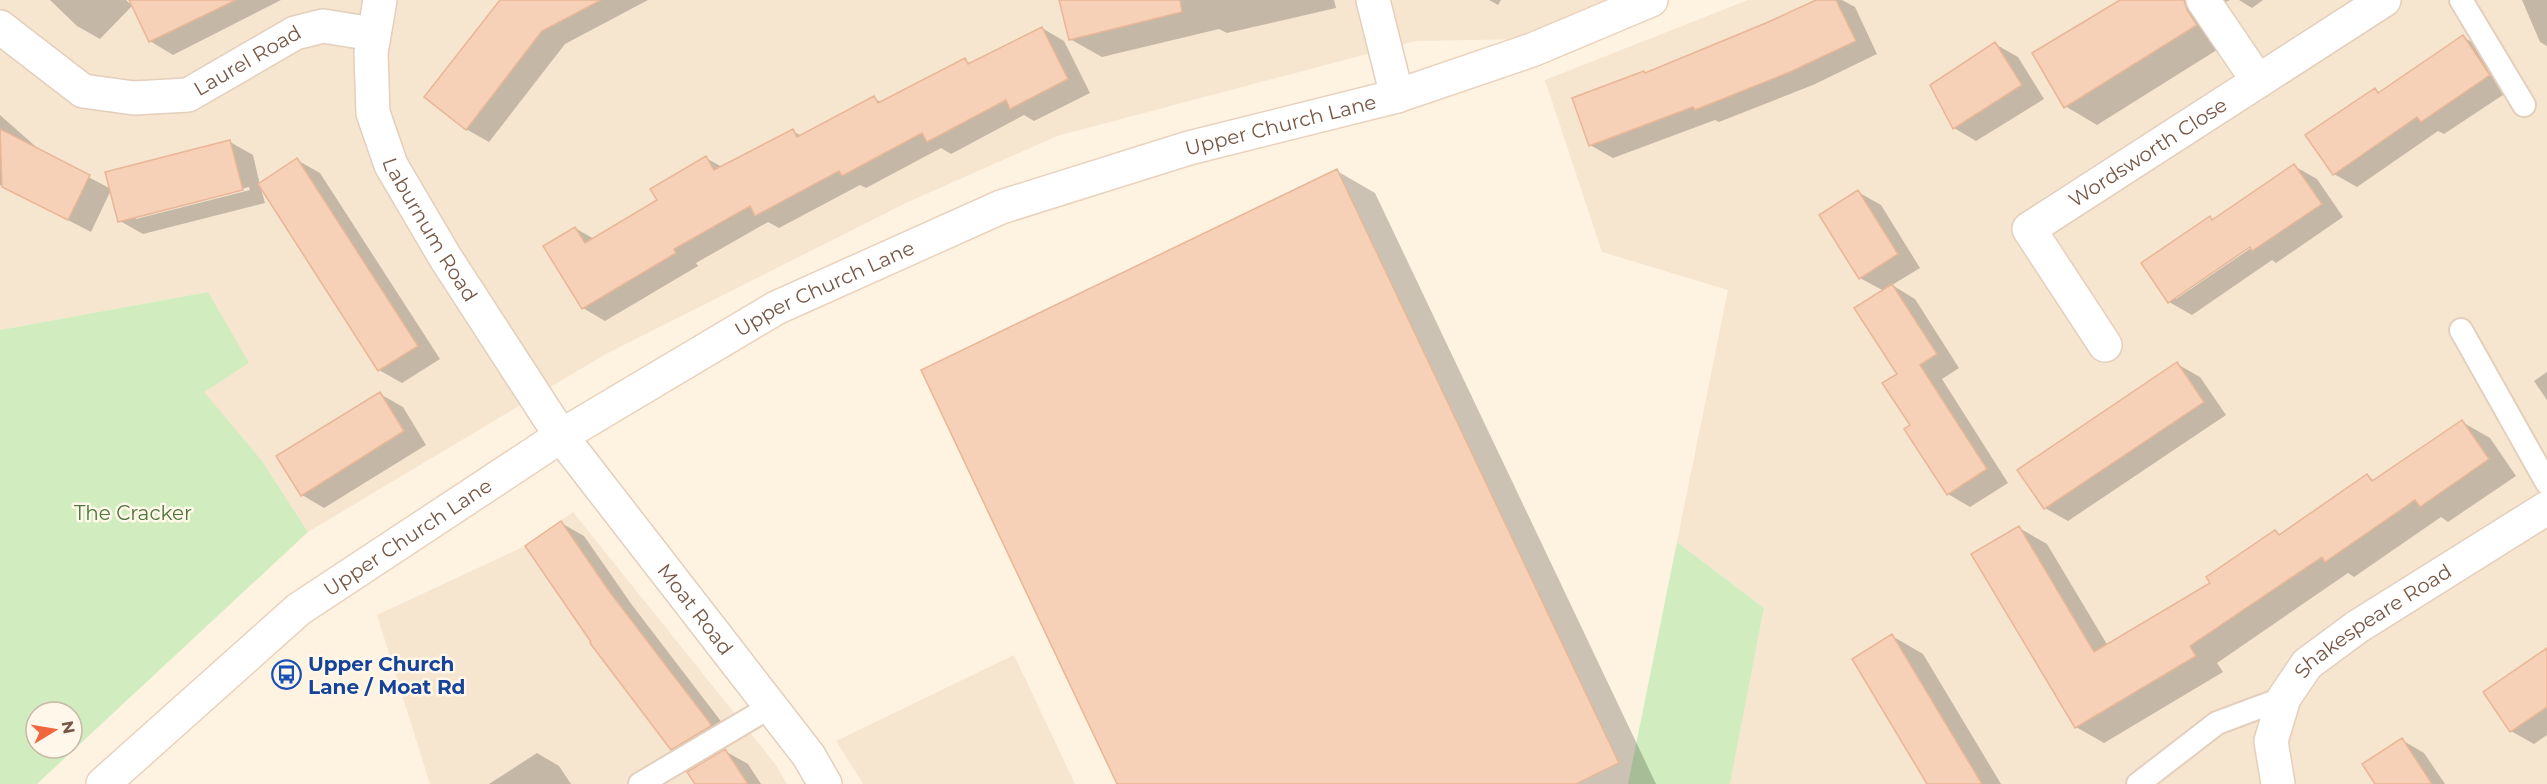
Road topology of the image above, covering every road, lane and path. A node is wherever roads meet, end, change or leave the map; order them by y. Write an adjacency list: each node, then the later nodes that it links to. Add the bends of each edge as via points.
1 (380, 0): 8 (street, Laburnum Road)
2 (1373, 0): 10 (street)
3 (1652, 0): 10 (street, Upper Church Lane, via 1532,50)
4 (2203, 0): 9 (street)
5 (2384, 0): 9 (street, Wordsworth Close)
6 (2461, 0): 11 (lane)
7 (0, 27): 8 (street, Laurel Road, via 82,91 134,98 188,95 295,33 323,26)
8 (373, 34): 14 (street, Laburnum Road, via 373,113 391,165)
9 (2258, 81): 13 (street, Wordsworth Close, via 2029,229)
10 (1397, 96): 14 (street, Upper Church Lane, via 1189,148 1001,207 776,308)
11 (2524, 105)
12 (2461, 330): 15 (lane)
13 (2105, 345)
14 (561, 436): 18 (street, Moat Road); 19 (street, Upper Church Lane, via 299,609)
15 (2547, 483)
16 (2547, 508): 17 (street, Shakespeare Road, via 2357,627 2307,664)
17 (2284, 698): 22 (lane, via 2217,723); 23 (street, Shakespeare Road, via 2271,741)
18 (770, 707): 20 (lane); 21 (street, Moat Road)
19 (103, 784)
20 (640, 784)
21 (825, 784)
22 (2138, 784)
23 (2278, 784)

